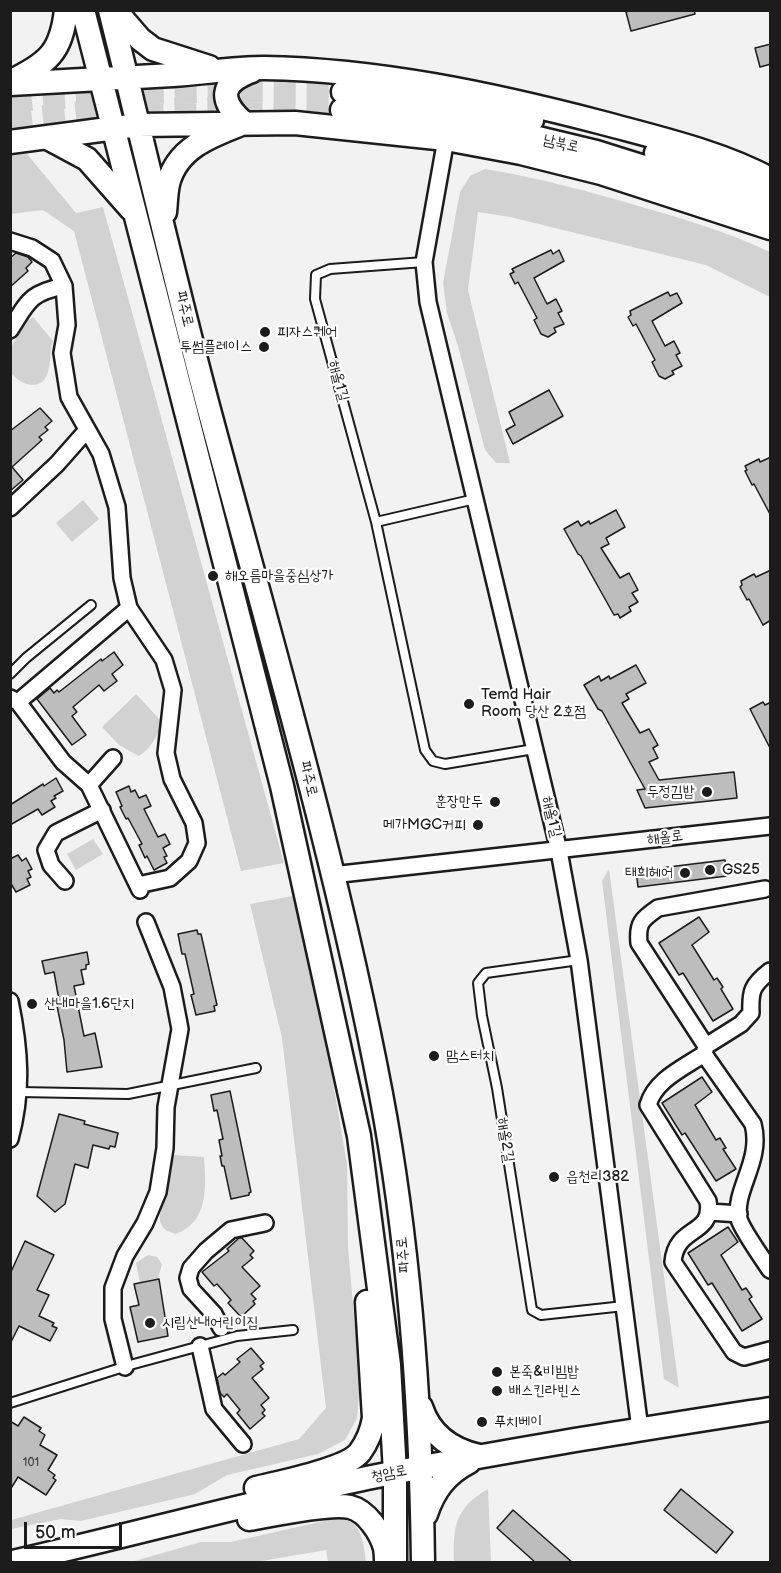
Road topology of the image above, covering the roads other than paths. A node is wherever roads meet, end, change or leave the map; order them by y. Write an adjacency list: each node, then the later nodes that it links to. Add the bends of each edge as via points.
1 (66, 10): 9 (main road, via 56,50 45,62)
2 (83, 10): 7 (main road, 파주로)
3 (110, 10): 8 (main road, 파주로)
4 (115, 10): 6 (main road, via 153,49)
5 (262, 68): 6 (main road); 10 (main road, via 236,77 229,84 226,97 233,113); 16 (main road, via 424,82 502,98 668,141)
6 (225, 71): 8 (main road)
7 (101, 78): 8 (main road); 9 (main road); 12 (main road, 파주로)
8 (127, 78): 11 (main road, 파주로)
9 (10, 83)
10 (244, 123): 11 (main road); 14 (main road, via 295,123); 20 (main road, via 194,145 180,158 168,183)
11 (138, 125): 12 (main road); 20 (main road, 파주로)
12 (113, 129): 13 (main road); 18 (main road, 파주로)
13 (46, 137): 15 (main road); 18 (main road, via 87,159)
14 (446, 139): 21 (main road, via 601,173); 23 (street, 해올1길)
15 (10, 142)
16 (771, 179)
17 (771, 195): 19 (main road, 남북로, via 653,152 523,118 445,104 343,101 596,152)
18 (135, 215): 52 (main road, 파주로, via 282,786 359,1136)
19 (771, 215)
20 (164, 228): 40 (main road, 파주로)
21 (771, 228)
22 (10, 241): 24 (street, via 32,248 52,261)
23 (424, 262): 27 (street, 해올1길, via 428,302); 29 (lane, 해올1길, via 330,269 316,275 315,299)
24 (64, 286): 25 (street, via 44,290 26,304); 26 (street, via 64,375 69,397)
25 (10, 330)
26 (87, 430): 28 (street); 31 (street, via 101,454 117,507 122,578)
27 (475, 499): 29 (lane); 34 (street, 해올1길)
28 (10, 508)
29 (376, 522): 34 (lane, 해올1길, via 425,750 433,761 445,764)
30 (91, 605): 32 (lane)
31 (129, 608): 33 (street); 37 (street, via 164,660 173,690 166,753 172,779 194,823 197,843 189,861 170,878 139,887)
32 (10, 675)
33 (14, 700): 36 (street, via 63,762)
34 (534, 749): 39 (street, 해올1길)
35 (112, 758): 36 (street)
36 (89, 784): 37 (street)
37 (102, 810): 41 (street, via 56,833 46,850 51,865)
38 (771, 825): 39 (street, 해올로)
39 (559, 850): 40 (street, 해올로); 44 (street)
40 (332, 875): 63 (main road, 파주로, via 381,1096 404,1244)
41 (65, 881)
42 (765, 888): 47 (street, via 658,908 638,928 639,943)
43 (146, 922): 49 (street, via 172,987 180,1029)
44 (579, 960): 57 (street); 57 (lane, 해올2길, via 486,973 478,984 482,1016 532,1310 540,1316)
45 (771, 971): 47 (street, via 757,981 750,995 751,1013)
46 (10, 1001): 50 (street, via 18,1037)
47 (705, 1050): 53 (street, via 660,1084 648,1105 708,1201); 54 (street, via 753,1124 756,1136)
48 (256, 1068): 49 (lane)
49 (171, 1085): 50 (lane, via 128,1094); 62 (street, via 158,1192 113,1288 113,1318)
50 (20, 1092): 51 (street)
51 (10, 1139)
52 (367, 1196): 70 (main road, 파주로, via 389,1365); 71 (main road, via 363,1245 374,1418 371,1433 359,1454 337,1467 242,1492)
53 (710, 1212): 54 (street); 61 (street, via 703,1225 682,1239 674,1250 673,1262 734,1352 744,1357)
54 (739, 1214): 56 (street)
55 (265, 1223): 58 (street, via 231,1230 191,1268 191,1289)
56 (771, 1270)
57 (624, 1306): 66 (street)
58 (221, 1328)
59 (293, 1330): 60 (lane, via 237,1336)
60 (200, 1346): 62 (lane); 67 (street, via 213,1409)
61 (771, 1350)
62 (125, 1367): 64 (lane)
63 (415, 1389): 68 (main road, via 434,1431 463,1453); 69 (main road, 파주로)
64 (10, 1403)
65 (771, 1409): 66 (main road, 청암로)
66 (640, 1429): 68 (main road, 청암로)
67 (243, 1444)
68 (481, 1456): 69 (main road, 청암로); 72 (main road, via 441,1483 431,1498)
69 (422, 1468): 70 (main road, 청암로); 72 (main road, 파주로)
70 (395, 1473): 71 (main road, 청암로); 75 (main road, 파주로)
71 (209, 1514): 73 (main road, 청암로); 74 (main road, via 244,1520 349,1506 373,1524 385,1548)
72 (423, 1537): 76 (main road, 파주로)
73 (13, 1563)
74 (386, 1563)
75 (395, 1563)
76 (423, 1563)

